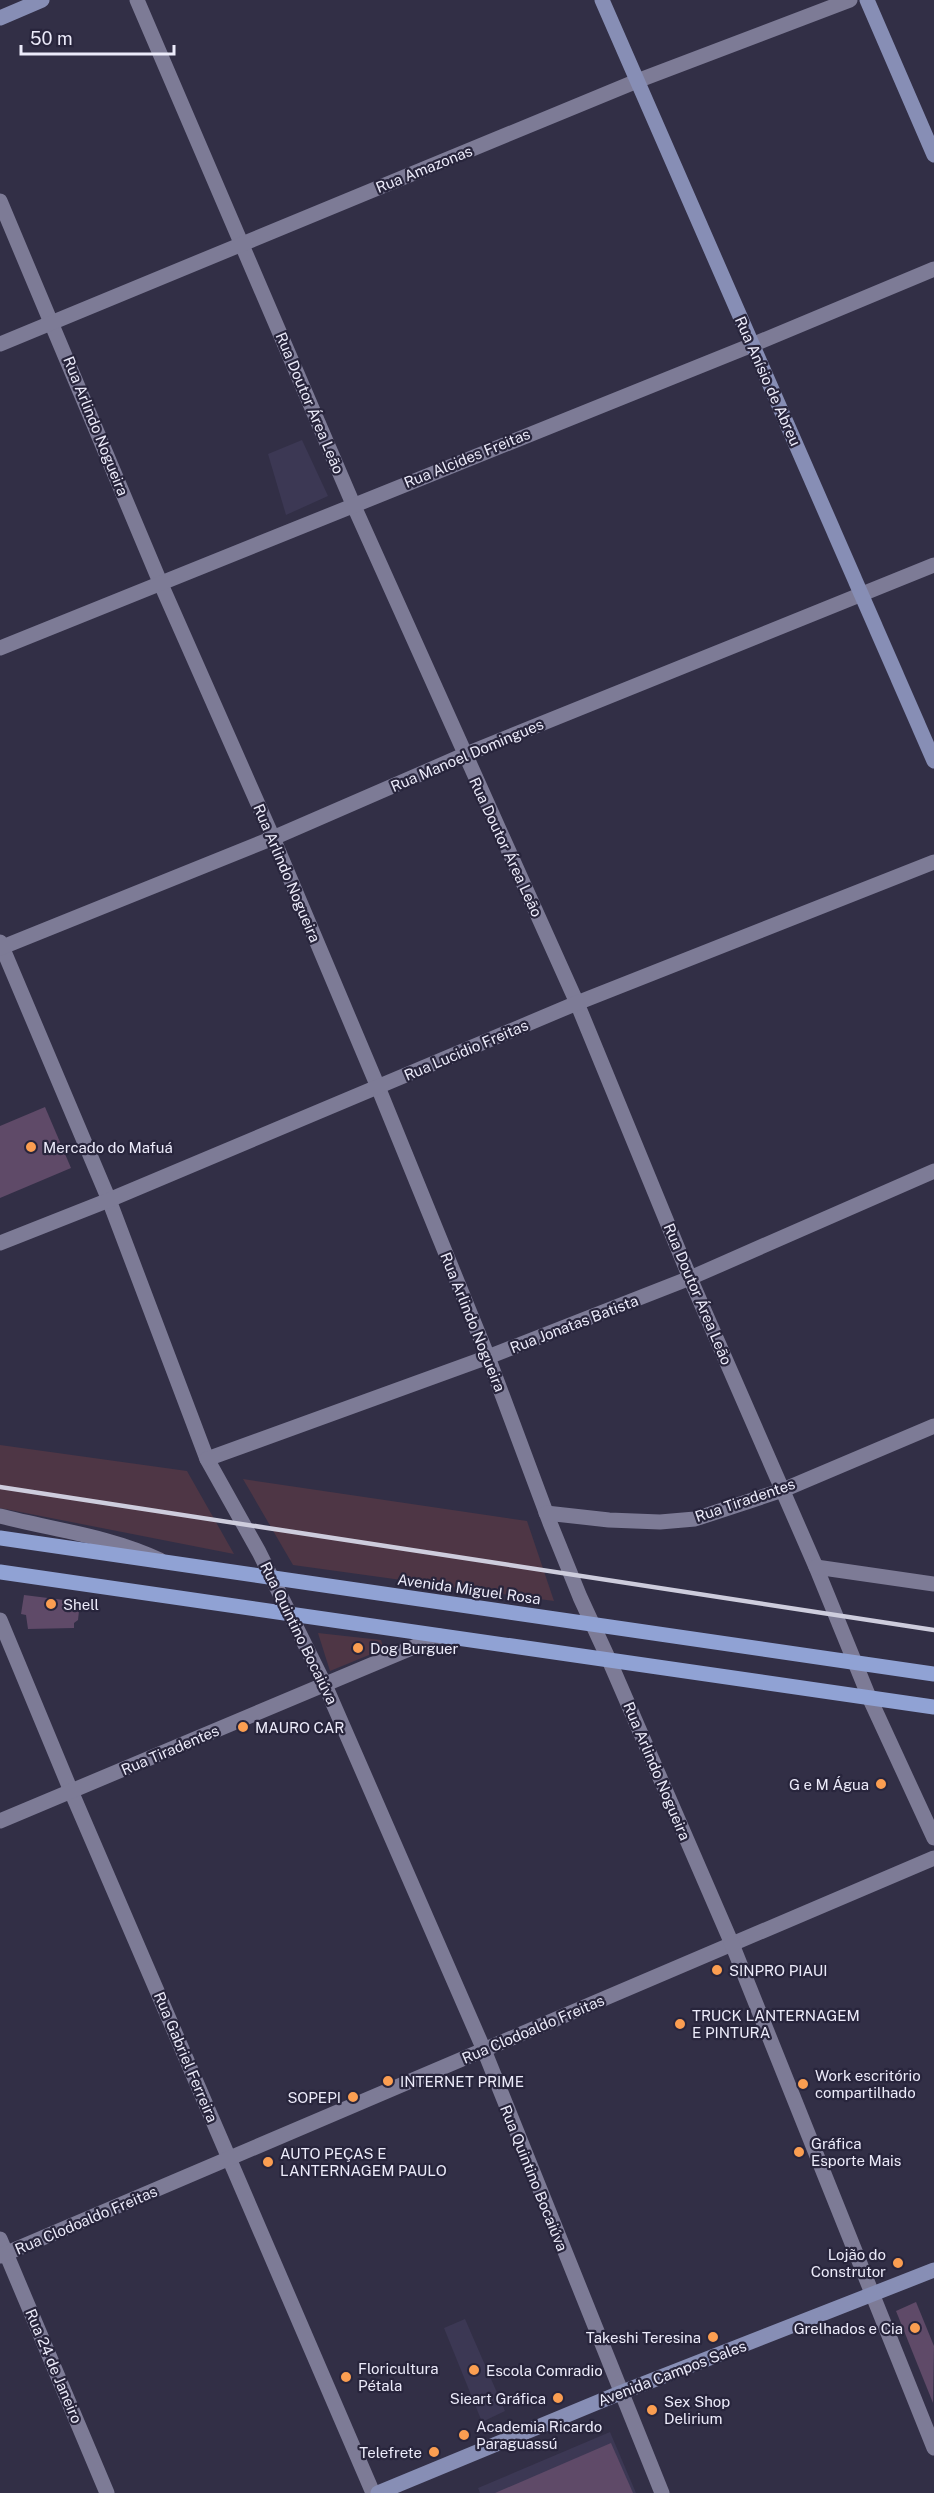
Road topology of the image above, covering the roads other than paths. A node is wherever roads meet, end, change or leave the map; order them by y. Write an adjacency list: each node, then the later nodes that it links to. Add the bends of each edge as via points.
1 (42, 0): 6 (main road)
2 (137, 0): 10 (street, Rua Doutor Área Leão)
3 (602, 0): 7 (main road, Rua Anísio de Abreu)
4 (850, 0): 7 (street, Rua Amazonas)
5 (867, 0): 8 (main road)
6 (0, 18)
7 (637, 81): 10 (street, Rua Amazonas); 14 (main road, Rua Anísio de Abreu)
8 (934, 155)
9 (0, 201): 12 (street, Rua Arlindo Nogueira)
10 (243, 244): 12 (street, Rua Amazonas); 15 (street, Rua Doutor Área Leão)
11 (934, 269): 14 (street, Rua Alcides Freitas)
12 (53, 322): 13 (street, Rua Amazonas); 17 (street, Rua Arlindo Nogueira)
13 (0, 344)
14 (752, 345): 15 (street, Rua Alcides Freitas); 18 (main road, Rua Anísio de Abreu)
15 (353, 504): 17 (street, Rua Alcides Freitas); 20 (street, Rua Doutor Área Leão)
16 (934, 565): 18 (street, Rua Manoel Domingues)
17 (160, 582): 19 (street, Rua Alcides Freitas); 22 (street, Rua Arlindo Nogueira)
18 (862, 594): 20 (street, Rua Manoel Domingues); 21 (main road, Rua Anísio de Abreu)
19 (0, 648)
20 (464, 755): 22 (street, Rua Manoel Domingues); 25 (street, Rua Doutor Área Leão)
21 (934, 761)
22 (273, 838): 24 (street, Rua Manoel Domingues); 26 (street, Rua Arlindo Nogueira)
23 (934, 862): 25 (street, Rua Lucidio Freitas)
24 (1, 946): 28 (street, Rua Quintino Bocaiúva)
25 (577, 1003): 26 (street, Rua Lucidio Freitas); 30 (street, Rua Doutor Área Leão)
26 (378, 1087): 28 (street, Rua Lucidio Freitas); 31 (street, Rua Arlindo Nogueira)
27 (934, 1171): 30 (street, Rua Jonatas Batista)
28 (109, 1200): 29 (street, Rua Lucidio Freitas); 33 (street, Rua Quintino Bocaiúva)
29 (0, 1243)
30 (690, 1278): 31 (street, Rua Jonatas Batista); 34 (street, Rua Doutor Área Leão)
31 (488, 1357): 33 (street, Rua Jonatas Batista); 36 (street, Rua Arlindo Nogueira)
32 (934, 1426): 34 (street, Rua Tiradentes)
33 (207, 1459): 41 (street, Rua Quintino Bocaiúva)
34 (783, 1490): 36 (street, Rua Tiradentes, via 695,1519 660,1522); 39 (street, Rua Doutor Área Leão)
35 (0, 1516): 38 (street, via 105,1539)
36 (548, 1518): 45 (street, Rua Arlindo Nogueira)
37 (0, 1538): 38 (main road, Avenida Miguel Rosa)
38 (168, 1563): 41 (main road, Avenida Miguel Rosa)
39 (816, 1568): 42 (street); 48 (street, Rua Doutor Área Leão)
40 (0, 1572): 43 (main road)
41 (273, 1579): 43 (street, Rua Quintino Bocaiúva); 45 (main road, Avenida Miguel Rosa)
42 (934, 1584)
43 (291, 1613): 46 (main road); 50 (street, Rua Quintino Bocaiúva)
44 (0, 1620): 53 (street, Rua Gabriel Ferreira)
45 (592, 1625): 47 (street, Rua Arlindo Nogueira); 48 (main road, Avenida Miguel Rosa)
46 (440, 1636): 47 (main road); 50 (street, Rua Tiradentes)
47 (609, 1660): 51 (main road); 57 (street, Rua Arlindo Nogueira)
48 (857, 1662): 49 (main road, Avenida Miguel Rosa); 51 (street, Rua Doutor Área Leão)
49 (934, 1674)
50 (325, 1685): 53 (street, Rua Tiradentes); 58 (street, Rua Quintino Bocaiúva)
51 (869, 1697): 52 (main road); 55 (street, Rua Doutor Área Leão)
52 (934, 1707)
53 (71, 1791): 54 (street, Rua Tiradentes); 59 (street, Rua Gabriel Ferreira)
54 (0, 1821)
55 (934, 1838)
56 (934, 1858): 57 (street, Rua Clodoaldo Freitas)
57 (732, 1944): 58 (street, Rua Clodoaldo Freitas); 63 (street, Rua Arlindo Nogueira)
58 (484, 2050): 59 (street, Rua Clodoaldo Freitas); 64 (street, Rua Quintino Bocaiúva)
59 (230, 2160): 61 (street, Rua Clodoaldo Freitas); 67 (street, Rua Gabriel Ferreira)
60 (0, 2239): 61 (street, Rua 24 de Janeiro)
61 (3, 2255): 66 (street, Rua 24 de Janeiro)
62 (934, 2270): 63 (main road, Avenida Campos Sales)
63 (871, 2296): 64 (main road, Avenida Campos Sales); 65 (street, Rua Arlindo Nogueira)
64 (620, 2393): 68 (main road, Avenida Campos Sales); 69 (street, Rua Quintino Bocaiúva)
65 (934, 2448)
66 (107, 2493)
67 (373, 2493)
68 (378, 2493)
69 (662, 2493)

